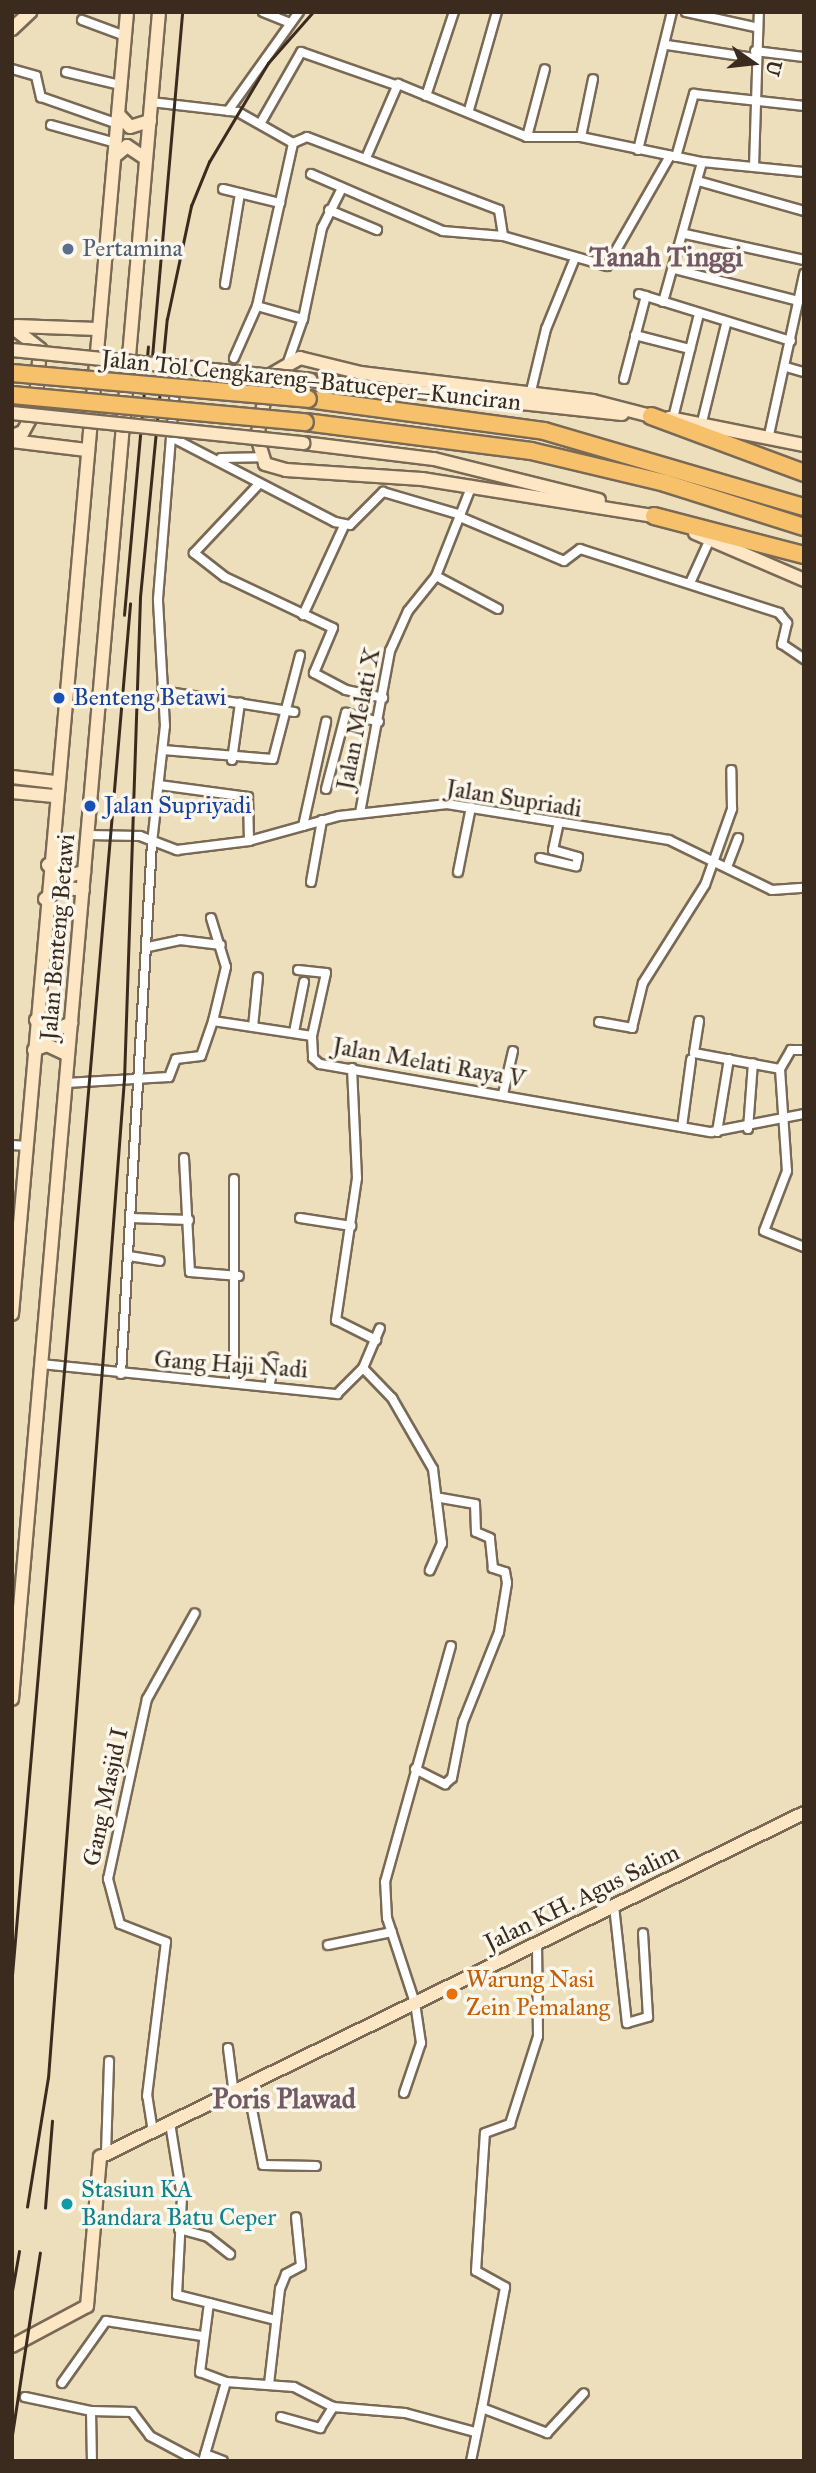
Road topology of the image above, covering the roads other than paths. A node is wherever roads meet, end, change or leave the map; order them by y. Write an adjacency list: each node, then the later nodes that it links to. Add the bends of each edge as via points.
1 (30, 12): 15 (main road)
2 (127, 12): 16 (main road, Jalan Benteng Betawi)
3 (159, 12): 28 (main road, Jalan Benteng Betawi)
4 (263, 12): 13 (street)
5 (299, 12): 13 (street)
6 (454, 12): 26 (street)
7 (497, 12): 30 (street)
8 (672, 12): 17 (street)
9 (686, 12): 11 (street)
10 (759, 12): 14 (street)
11 (708, 15): 14 (street)
12 (82, 20): 16 (street)
13 (290, 23): 31 (street)
14 (755, 27): 18 (street)
15 (12, 29)
16 (125, 36): 24 (main road, Jalan Benteng Betawi)
17 (667, 45): 18 (street); 40 (street)
18 (754, 54): 19 (street); 27 (street)
19 (804, 57)
20 (12, 69): 32 (street, via 36,76 41,97)
21 (545, 69): 36 (street)
22 (66, 72): 24 (street)
23 (593, 79): 37 (street)
24 (120, 85): 32 (main road, Jalan Benteng Betawi)
25 (395, 85): 26 (street); 34 (street, via 301,52); 43 (street)
26 (426, 96): 30 (street)
27 (754, 100): 29 (street); 41 (street, via 694,94); 46 (street)
28 (151, 102): 31 (street); 33 (main road, Jalan Benteng Betawi)
29 (804, 106)
30 (469, 110): 36 (street)
31 (228, 111): 34 (street)
32 (118, 120): 33 (main road, via 130,127); 38 (main road, Jalan Benteng Betawi)
33 (150, 121): 44 (main road, Jalan Benteng Betawi)
34 (260, 124): 39 (street)
35 (51, 125): 38 (street)
36 (527, 137): 37 (street)
37 (581, 137): 40 (street)
38 (116, 143): 42 (main road, Jalan Benteng Betawi)
39 (293, 143): 43 (street, via 307,137); 53 (street)
40 (638, 150): 41 (street)
41 (673, 156): 45 (street); 59 (street, via 611,265)
42 (114, 157): 44 (main road, via 127,146); 71 (main road, Jalan Benteng Betawi)
43 (366, 158): 58 (street, via 503,212)
44 (146, 159): 135 (main road, Jalan Benteng Betawi)
45 (702, 162): 46 (street); 49 (street)
46 (754, 167): 47 (street)
47 (804, 172)
48 (311, 174): 50 (street)
49 (698, 181): 55 (street); 57 (street)
50 (342, 188): 54 (street); 58 (street, via 443,231)
51 (223, 189): 52 (street)
52 (240, 193): 53 (street); 63 (street)
53 (279, 203): 66 (street)
54 (329, 210): 56 (street); 68 (street)
55 (804, 211)
56 (377, 230)
57 (685, 234): 60 (street); 61 (street)
58 (503, 236): 59 (street)
59 (575, 258): 84 (street, via 546,329)
60 (804, 260)
61 (674, 269): 64 (street); 65 (street)
62 (804, 274): 64 (street)
63 (225, 284)
64 (799, 301): 73 (street)
65 (663, 302): 67 (street); 72 (street, via 643,295)
66 (257, 306): 68 (street); 76 (street)
67 (699, 314): 69 (street); 74 (street)
68 (303, 319): 77 (street)
69 (726, 324): 73 (street); 89 (street)
70 (12, 326): 71 (main road); 92 (main road, via 40,349 35,410 23,432)
71 (97, 329): 94 (main road, Jalan Benteng Betawi)
72 (635, 335): 74 (street); 82 (street)
73 (791, 341): 78 (street)
74 (690, 349): 88 (street)
75 (12, 350): 81 (main road, bridge)
76 (234, 358)
77 (288, 362): 81 (main road); 84 (main road, via 315,359 361,373)
78 (786, 368): 79 (street); 90 (street)
79 (804, 372)
80 (12, 373): 100 (highway, Jalan Tol Cengkareng–Batuceper–Kunciran, bridge, via 308,399 544,431)
81 (269, 376): 87 (main road, bridge); 95 (main road, via 257,437)
82 (624, 379)
83 (175, 390): 91 (street)
84 (531, 391): 87 (main road)
85 (12, 395): 104 (highway, Jalan Tol Cengkareng–Batuceper–Kunciran, bridge, via 305,422 531,451 665,483)
86 (12, 413): 102 (main road, bridge, via 459,464)
87 (651, 416): 88 (main road); 97 (highway)
88 (673, 418): 89 (main road)
89 (702, 422): 90 (main road)
90 (769, 435): 93 (main road)
91 (171, 437): 96 (street); 114 (street, via 158,599)
92 (12, 439): 94 (main road)
93 (804, 444)
94 (86, 450): 125 (main road, Jalan Benteng Betawi)
95 (260, 457): 96 (street); 99 (main road, via 286,470)
96 (220, 458): 98 (street)
97 (804, 473)
98 (259, 484): 103 (street); 111 (street, via 194,553 225,577)
99 (472, 485): 101 (street, Jalan Melati X); 102 (main road)
100 (804, 507)
101 (460, 516): 103 (street, via 386,492); 107 (street, Jalan Melati X); 109 (street, via 564,561 580,549)
102 (654, 516): 105 (main road); 106 (highway)
103 (344, 526): 111 (street)
104 (804, 527)
105 (710, 539): 108 (main road); 109 (street)
106 (804, 555)
107 (436, 576): 110 (street); 115 (street, Jalan Melati X, via 397,630)
108 (804, 580)
109 (690, 583): 113 (street, via 785,617 782,644)
110 (498, 609)
111 (303, 615): 115 (street, via 334,629 314,673 346,690)
112 (299, 654): 117 (street)
113 (804, 659)
114 (162, 691): 116 (street); 121 (street)
115 (383, 698): 120 (street, Jalan Melati X)
116 (240, 703): 117 (street); 122 (street)
117 (282, 709): 118 (street); 122 (street, via 273,759)
118 (293, 712)
119 (326, 722): 134 (street)
120 (379, 722): 127 (street, via 346,713); 131 (street, Jalan Melati X)
121 (163, 750): 122 (street); 126 (street)
122 (232, 760)
123 (731, 770): 140 (street, via 732,809)
124 (14, 778): 125 (main road); 128 (main road)
125 (55, 782): 129 (main road, Jalan Benteng Betawi)
126 (159, 785): 137 (street, via 248,797); 138 (street)
127 (326, 789)
128 (13, 792): 129 (main road)
129 (54, 796): 141 (main road, Jalan Benteng Betawi)
130 (471, 807): 131 (street, Jalan Supriadi); 133 (street, Jalan Supriadi); 144 (street)
131 (360, 813): 132 (street, Jalan Supriadi)
132 (322, 820): 134 (street, Jalan Supriadi); 145 (street)
133 (558, 826): 139 (street, via 553,850 579,857 576,866); 140 (street, Jalan Supriadi, via 669,840)
134 (303, 827): 137 (street, Jalan Supriadi)
135 (88, 835): 138 (street, Jalan Supriadi, via 140,836); 143 (main road, Jalan Benteng Betawi)
136 (738, 838): 142 (street)
137 (249, 841): 138 (street, Jalan Supriadi, via 177,850)
138 (152, 843): 151 (street)
139 (540, 858)
140 (714, 860): 142 (street, Jalan Supriadi); 158 (street, via 699,901 643,983 632,1028)
141 (48, 865): 143 (main road, via 64,877); 148 (main road, Jalan Benteng Betawi)
142 (727, 867): 146 (street, Jalan Supriadi, via 772,890)
143 (84, 872): 147 (main road, Jalan Benteng Betawi)
144 (458, 872)
145 (311, 883)
146 (804, 888)
147 (83, 890): 148 (main road, via 61,887); 159 (main road, Jalan Benteng Betawi)
148 (45, 899): 155 (main road, Jalan Benteng Betawi)
149 (212, 919): 150 (street)
150 (221, 945): 151 (street, via 180,940); 156 (street, via 226,967)
151 (148, 947): 172 (street)
152 (298, 970): 162 (street, via 327,977)
153 (258, 977): 160 (street)
154 (304, 982): 161 (street)
155 (36, 1020): 159 (main road, via 56,1030); 163 (main road, Jalan Benteng Betawi)
156 (213, 1021): 160 (street, Jalan Melati Raya V); 172 (street, via 197,1060 179,1058 169,1077)
157 (699, 1021): 167 (street, via 693,1053)
158 (598, 1022)
159 (71, 1023): 166 (main road, Jalan Benteng Betawi)
160 (253, 1027): 161 (street, Jalan Melati Raya V)
161 (294, 1032): 162 (street, Jalan Melati Raya V)
162 (312, 1036): 170 (street, Jalan Melati Raya V, via 316,1062)
163 (34, 1050): 166 (main road, via 47,1045); 181 (main road, Jalan Benteng Betawi)
164 (804, 1050): 171 (street, via 791,1049)
165 (513, 1051): 174 (street)
166 (68, 1055): 173 (main road, Jalan Benteng Betawi)
167 (729, 1059): 169 (street); 179 (street)
168 (691, 1060): 177 (street)
169 (753, 1063): 171 (street); 178 (street)
170 (352, 1068): 174 (street, Jalan Melati Raya V); 187 (street, via 357,1178)
171 (780, 1069): 176 (street)
172 (141, 1079): 173 (street); 184 (street)
173 (66, 1083): 196 (main road, Jalan Benteng Betawi)
174 (503, 1094): 177 (street, Jalan Melati Raya V)
175 (804, 1114): 176 (street, Jalan Melati Raya V)
176 (782, 1119): 178 (street, Jalan Melati Raya V); 188 (street, via 787,1171 764,1231)
177 (682, 1127): 179 (street, Jalan Melati Raya V)
178 (748, 1129): 179 (street, Jalan Melati Raya V)
179 (717, 1132)
180 (12, 1144): 181 (street)
181 (27, 1146): 192 (main road, Jalan Benteng Betawi)
182 (184, 1158): 186 (street)
183 (234, 1179): 191 (street, via 232,1260)
184 (131, 1218): 186 (street); 189 (street)
185 (300, 1218): 187 (street)
186 (189, 1220): 191 (street, via 190,1272)
187 (351, 1226): 194 (street, via 336,1320)
188 (804, 1247)
189 (129, 1256): 190 (street); 198 (street)
190 (160, 1261)
191 (239, 1276): 199 (street)
192 (12, 1314)
193 (380, 1328): 194 (street, Gang Haji Nadi)
194 (376, 1340): 197 (street, Gang Haji Nadi)
195 (274, 1357): 200 (street)
196 (41, 1364): 198 (street, Gang Haji Nadi); 205 (main road, Jalan Benteng Betawi)
197 (363, 1368): 200 (street, Gang Haji Nadi, via 337,1394); 201 (street, via 378,1380 422,1448)
198 (121, 1374): 199 (street, Gang Haji Nadi, via 197,1383)
199 (234, 1380): 200 (street, Gang Haji Nadi)
200 (270, 1383)
201 (437, 1497): 202 (street, via 442,1543); 206 (street, via 475,1504 476,1532 491,1538 493,1568 505,1572 507,1583 499,1632 463,1723 452,1778 445,1784)
202 (430, 1570)
203 (195, 1613): 220 (street, Gang Masjid I, via 147,1699 108,1879 120,1924 166,1942 147,2096)
204 (451, 1646): 206 (street)
205 (12, 1699)
206 (415, 1769): 209 (street, via 387,1864 384,1898)
207 (804, 1813): 208 (main road, Jalan KH. Agus Salim)
208 (614, 1906): 210 (street, via 627,2023 648,2017); 211 (main road, Jalan KH. Agus Salim)
209 (392, 1932): 212 (street); 213 (street)
210 (643, 1933)
211 (537, 1944): 213 (main road, Jalan KH. Agus Salim); 236 (street, via 538,2036 510,2124 485,2133 476,2271 505,2287)
212 (328, 1945)
213 (415, 2003): 216 (main road, Jalan KH. Agus Salim); 217 (street, via 420,2052)
214 (228, 2049): 218 (street)
215 (108, 2061): 221 (street)
216 (248, 2089): 218 (main road, Jalan KH. Agus Salim); 222 (street, via 264,2165)
217 (404, 2093)
218 (234, 2095): 219 (main road, Jalan KH. Agus Salim)
219 (170, 2123): 220 (main road, Jalan KH. Agus Salim); 224 (street, via 182,2197)
220 (153, 2132): 221 (main road, Jalan KH. Agus Salim)
221 (106, 2154): 229 (main road, via 97,2165 87,2306)
222 (316, 2166)
223 (296, 2217): 227 (street, via 300,2266 284,2276)
224 (179, 2229): 225 (street, via 208,2236); 226 (street, via 177,2295)
225 (230, 2254)
226 (209, 2303): 227 (street); 228 (street)
227 (272, 2319): 232 (street, via 279,2334)
228 (202, 2336): 230 (street, via 200,2372); 231 (street, via 106,2321)
229 (12, 2346)
230 (226, 2382): 232 (street, via 253,2389); 240 (street)
231 (62, 2383)
232 (269, 2384): 235 (street, via 300,2389)
233 (584, 2393): 236 (street, via 544,2433)
234 (24, 2397): 237 (street)
235 (333, 2407): 238 (street, via 320,2427); 239 (street, via 405,2413)
236 (482, 2408): 239 (street)
237 (91, 2411): 241 (street); 242 (street, via 132,2412 150,2436)
238 (281, 2417)
239 (475, 2431): 244 (street)
240 (204, 2458): 243 (street)
241 (92, 2461)
242 (197, 2461)
243 (223, 2461)
244 (471, 2461)

